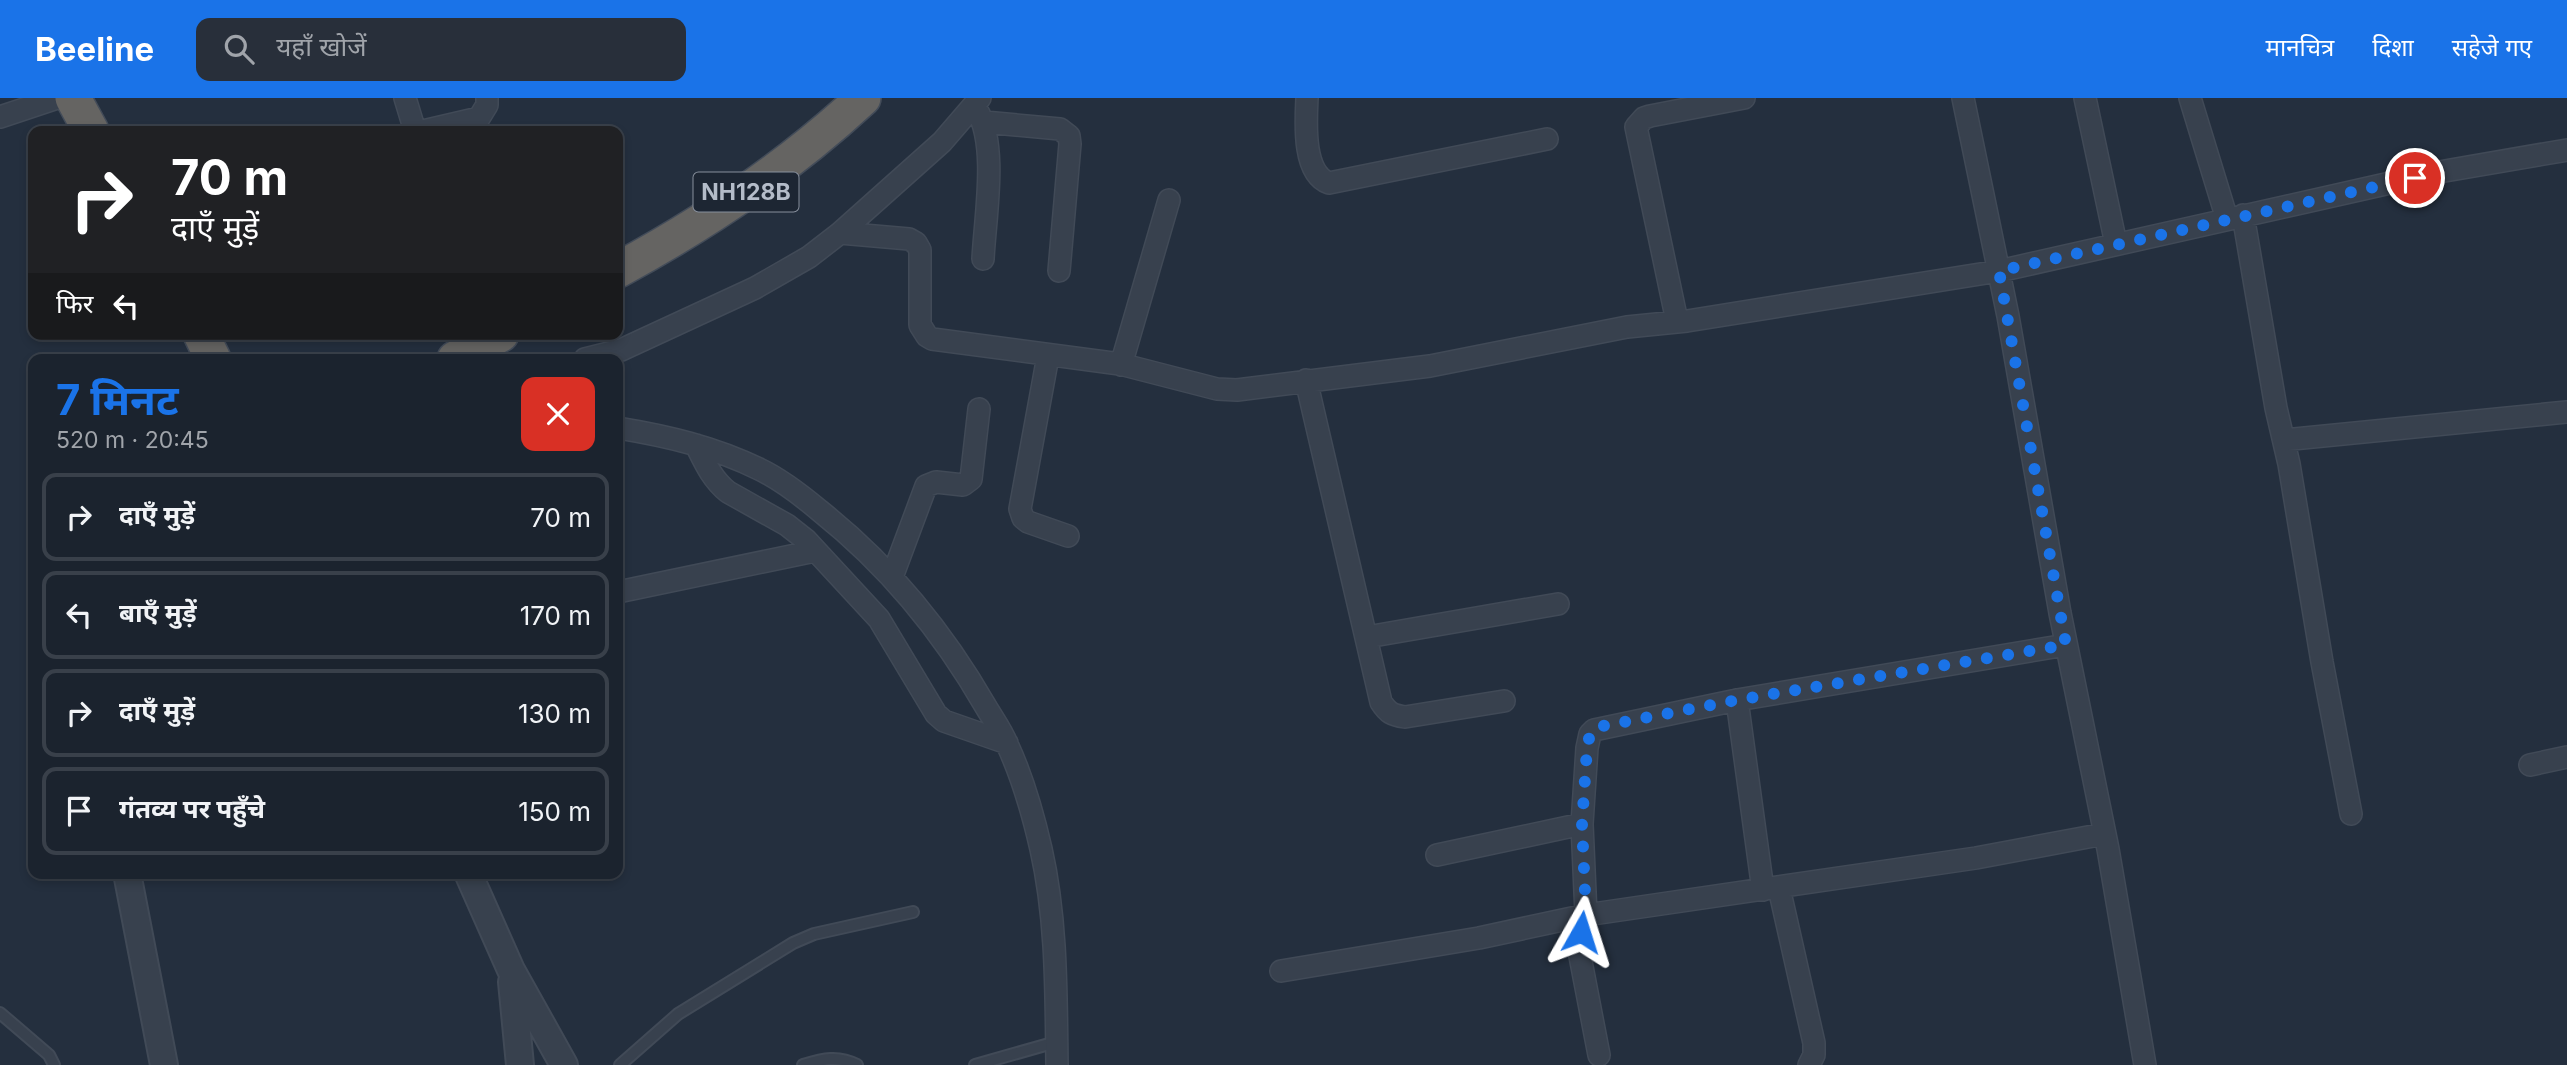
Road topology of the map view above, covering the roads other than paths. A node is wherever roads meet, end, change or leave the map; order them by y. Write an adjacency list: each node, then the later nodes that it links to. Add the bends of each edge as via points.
1 (57, 98): 12 (street)
2 (73, 98): 13 (highway)
3 (405, 98): 14 (street)
4 (487, 98): 15 (street, via 479,118)
5 (863, 98): 23 (highway, NH128B, via 755,186)
6 (1307, 98): 16 (street, via 1305,138 1320,177 1329,183)
7 (1744, 98): 26 (street, via 1650,116 1636,127)
8 (1963, 98): 25 (street)
9 (2085, 98): 21 (street)
10 (2190, 98): 19 (street)
11 (979, 108): 20 (street); 22 (street, via 989,148); 24 (street, via 1060,129 1069,136)
12 (0, 117)
13 (88, 126)
14 (413, 126)
15 (445, 126)
16 (1547, 139)
17 (2567, 150): 19 (street, via 2440,172)
18 (1169, 200): 31 (street)
19 (2235, 217): 21 (street); 36 (street)
20 (840, 233): 29 (street, via 755,288); 30 (street, via 916,243 920,250 920,325 927,336)
21 (2116, 244): 25 (street)
22 (983, 259)
23 (623, 267)
24 (1059, 271)
25 (1999, 271): 26 (street); 44 (street)
26 (1677, 321): 32 (street, via 1430,366)
27 (490, 340): 28 (highway)
28 (464, 354)
29 (603, 354)
30 (1048, 356): 31 (street); 38 (street, via 1020,509 1028,522)
31 (1121, 365): 32 (street, via 1217,389 1253,389)
32 (1306, 380): 43 (street)
33 (979, 409): 40 (street, via 971,479 963,485 936,482 926,486)
34 (2567, 412): 36 (street)
35 (623, 429): 37 (street)
36 (2284, 440): 50 (street)
37 (696, 445): 39 (street, via 718,484 798,532); 40 (street, via 736,459 790,487 851,535)
38 (1068, 536)
39 (815, 551): 41 (street); 47 (street, via 879,620 936,714 955,727)
40 (892, 577): 47 (street, via 938,633)
41 (623, 591)
42 (1558, 604): 43 (street)
43 (1367, 637): 46 (street, via 1381,702 1392,715 1405,717)
44 (2066, 645): 45 (street); 52 (street)
45 (1737, 700): 51 (street, via 1594,730 1587,748); 56 (street)
46 (1504, 701)
47 (1007, 743): 62 (street, via 1041,850 1052,913)
48 (2567, 757): 49 (street)
49 (2529, 765)
50 (2351, 814)
51 (1582, 824): 53 (street); 58 (street)
52 (2104, 834): 56 (street); 74 (street)
53 (1437, 855)
54 (128, 879): 65 (street)
55 (471, 879): 59 (street)
56 (1771, 889): 58 (street); 73 (street, via 1814,1043)
57 (913, 912): 68 (lane, via 793,943 678,1014)
58 (1586, 915): 60 (street); 63 (street, via 1579,959)
59 (511, 970): 66 (street); 67 (street)
60 (1281, 971)
61 (0, 1013): 64 (lane, via 49,1055)
62 (1056, 1042): 71 (lane); 72 (street)
63 (1599, 1055)
64 (54, 1065)
65 (164, 1065)
66 (520, 1065)
67 (564, 1065)
68 (620, 1065)
69 (803, 1065): 70 (lane, via 830,1058)
70 (857, 1065)
71 (975, 1065)
72 (1057, 1065)
73 (1809, 1065)
74 (2145, 1065)

